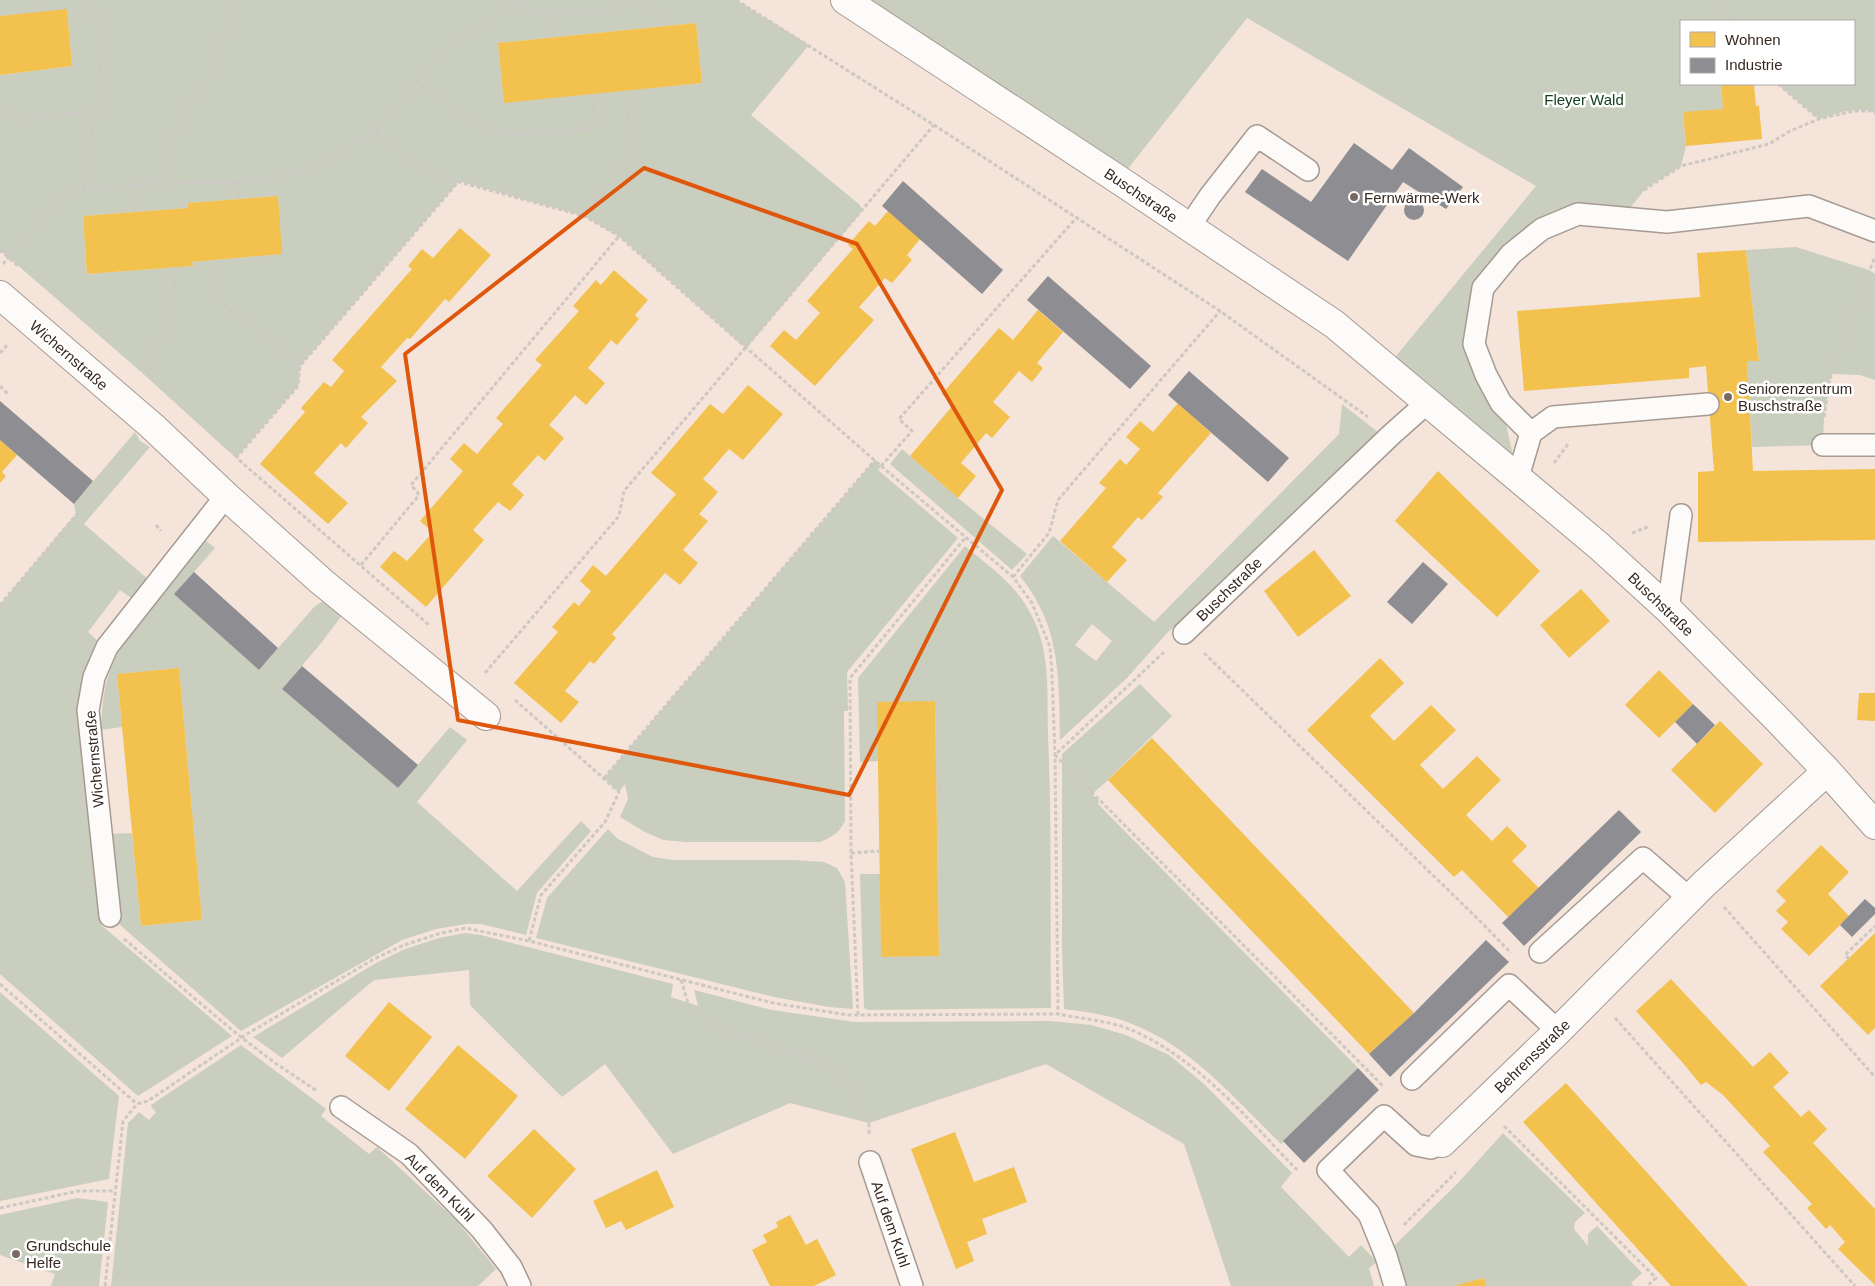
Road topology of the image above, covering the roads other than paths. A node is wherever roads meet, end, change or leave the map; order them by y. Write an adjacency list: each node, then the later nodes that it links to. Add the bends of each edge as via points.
1 (845, 0): 3 (street, Buschstraße)
2 (1308, 170): 3 (lane, via 1257,136)
3 (1189, 227): 6 (street, Buschstraße, via 1334,324)
4 (1875, 230): 8 (lane, via 1809,206 1667,222 1578,214 1542,229 1510,254 1483,288 1474,344 1501,403)
5 (0, 295): 12 (street, Wichernstraße, via 152,426)
6 (1428, 402): 11 (street, Buschstraße); 15 (lane, Buschstraße)
7 (1708, 404): 8 (lane, via 1554,417)
8 (1531, 433): 11 (lane)
9 (1823, 445): 10 (lane)
10 (1875, 445)
11 (1525, 484): 14 (street, Buschstraße)
12 (226, 496): 16 (street, Wichernstraße, via 338,595); 20 (lane, Wichernstraße, via 107,647 94,677 88,710)
13 (1681, 515): 14 (lane)
14 (1668, 609): 17 (street, Buschstraße)
15 (1184, 633)
16 (486, 716)
17 (1827, 770): 18 (street, Buschstraße); 19 (street, Behrensstraße)
18 (1875, 825)
19 (1696, 891): 21 (lane, via 1643,858); 22 (street, Behrensstraße)
20 (110, 916)
21 (1540, 952)
22 (1558, 1031): 23 (lane, via 1509,985); 25 (street, Behrensstraße)
23 (1412, 1079)
24 (341, 1107): 27 (lane, Auf dem Kuhl, via 409,1154 482,1230 512,1267)
25 (1442, 1143): 29 (lane, Behrensstraße, via 1431,1148 1416,1145 1384,1116 1328,1170 1369,1214)
26 (870, 1162): 28 (lane, Auf dem Kuhl)
27 (520, 1286)
28 (912, 1286)
29 (1395, 1286)

